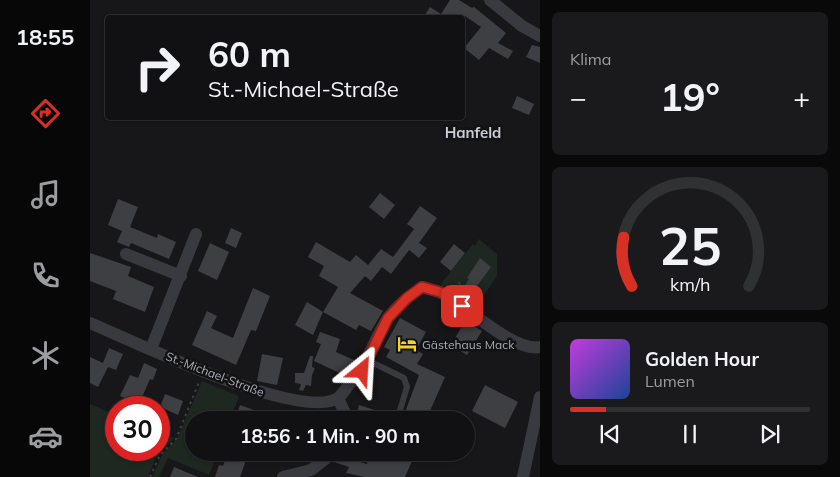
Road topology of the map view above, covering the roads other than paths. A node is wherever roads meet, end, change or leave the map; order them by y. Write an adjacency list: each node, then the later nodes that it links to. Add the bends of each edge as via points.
1 (490, 0): 2 (street)
2 (540, 36)
3 (196, 234): 5 (street)
4 (126, 254): 5 (street)
5 (181, 276): 8 (street)
6 (90, 323): 8 (street, St.-Michael-Straße)
7 (540, 347): 9 (street, via 531,348 514,340 449,297 422,287 388,318)
8 (151, 349): 11 (street, St.-Michael-Straße, via 264,393 318,404)
9 (368, 360): 11 (street); 13 (lane, via 404,378 407,387)
10 (540, 396): 16 (street)
11 (338, 398): 12 (street)
12 (344, 411)
13 (400, 411)
14 (322, 461): 15 (street, via 311,470)
15 (283, 477)
16 (523, 477)

